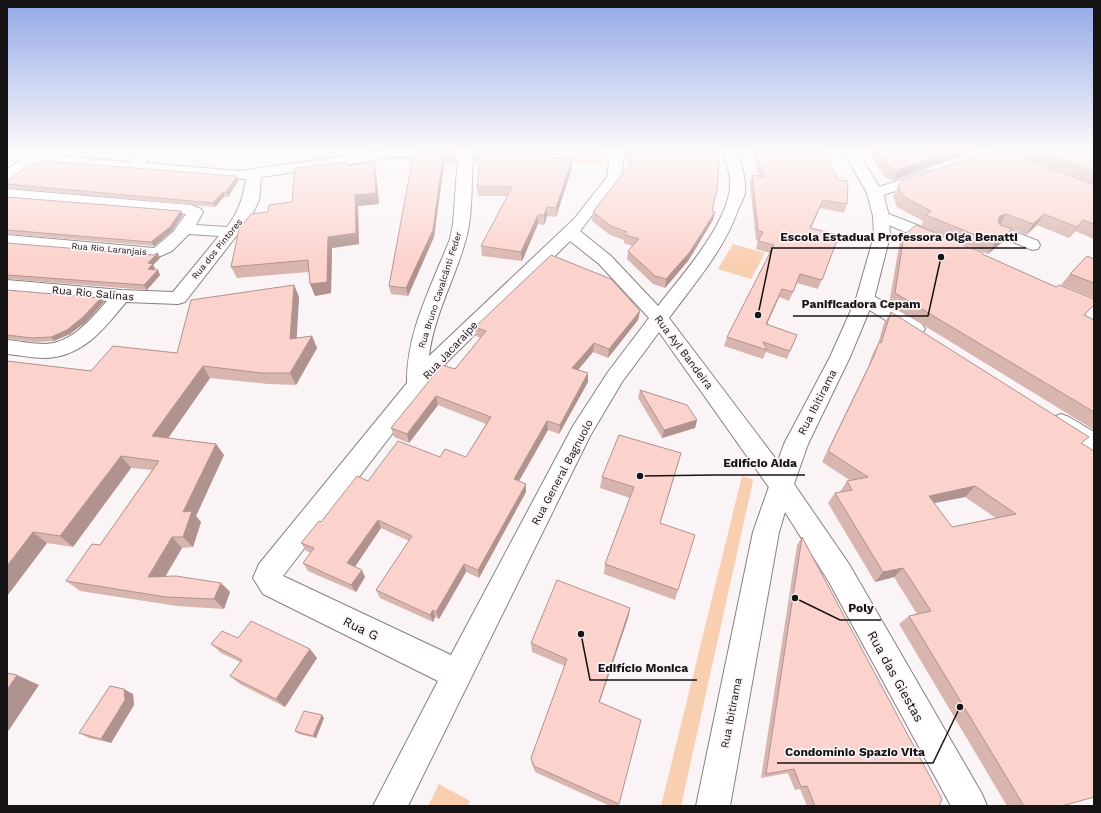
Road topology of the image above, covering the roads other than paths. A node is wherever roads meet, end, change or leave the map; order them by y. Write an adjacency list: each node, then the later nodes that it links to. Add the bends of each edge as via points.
1 (252, 187): 12 (main road, Rua dos Pintores, via 248,209)
2 (463, 187): 24 (main road, Rua Bruno Cavalcânti Feder, via 458,239 421,346 416,372)
3 (607, 187): 13 (main road, Rua Jacaraípe)
4 (737, 187): 21 (main road, Rua General Bagnuolo, via 737,193 727,219 708,253)
5 (871, 187): 7 (main road, Rua Ibitirama)
6 (893, 187): 7 (main road)
7 (875, 193): 9 (main road, Rua Ibitirama)
8 (7, 194): 10 (main road, Rua Rio Laranjais, via 194,211 195,214)
9 (881, 216): 16 (main road); 20 (main road, Rua Ibitirama, via 882,236)
10 (184, 229): 12 (main road); 14 (main road, Rua Rio Laranjais, via 165,249 156,253)
11 (1000, 231): 15 (main road)
12 (232, 232): 19 (main road, Rua dos Pintores)
13 (570, 232): 21 (main road, Rua Ayl Bandeira, via 605,260); 24 (main road, Rua Jacaraípe, via 440,356)
14 (7, 240)
15 (1032, 245)
16 (957, 247)
17 (7, 286): 18 (main road, Rua Rio Salinas)
18 (121, 296): 19 (main road, Rua Rio Salinas); 23 (main road, via 90,332 75,344 44,351)
19 (178, 297)
20 (866, 299): 22 (main road); 27 (main road, Rua Ibitirama, via 796,444)
21 (660, 319): 27 (main road, Rua Ayl Bandeira); 29 (main road, Rua General Bagnuolo, via 615,377 581,432)
22 (929, 338)
23 (7, 347)
24 (418, 384): 28 (main road, Rua Jacaraípe, via 269,573)
25 (1048, 414): 26 (main road)
26 (1094, 444)
27 (782, 486): 31 (main road, Rua Ibitirama, via 766,532); 32 (main road, Rua das Giestas, via 839,573)
28 (268, 578): 29 (main road, Rua G, via 273,585)
29 (457, 674): 30 (main road, Rua General Bagnuolo)
30 (390, 806)
31 (712, 806)
32 (970, 806)

